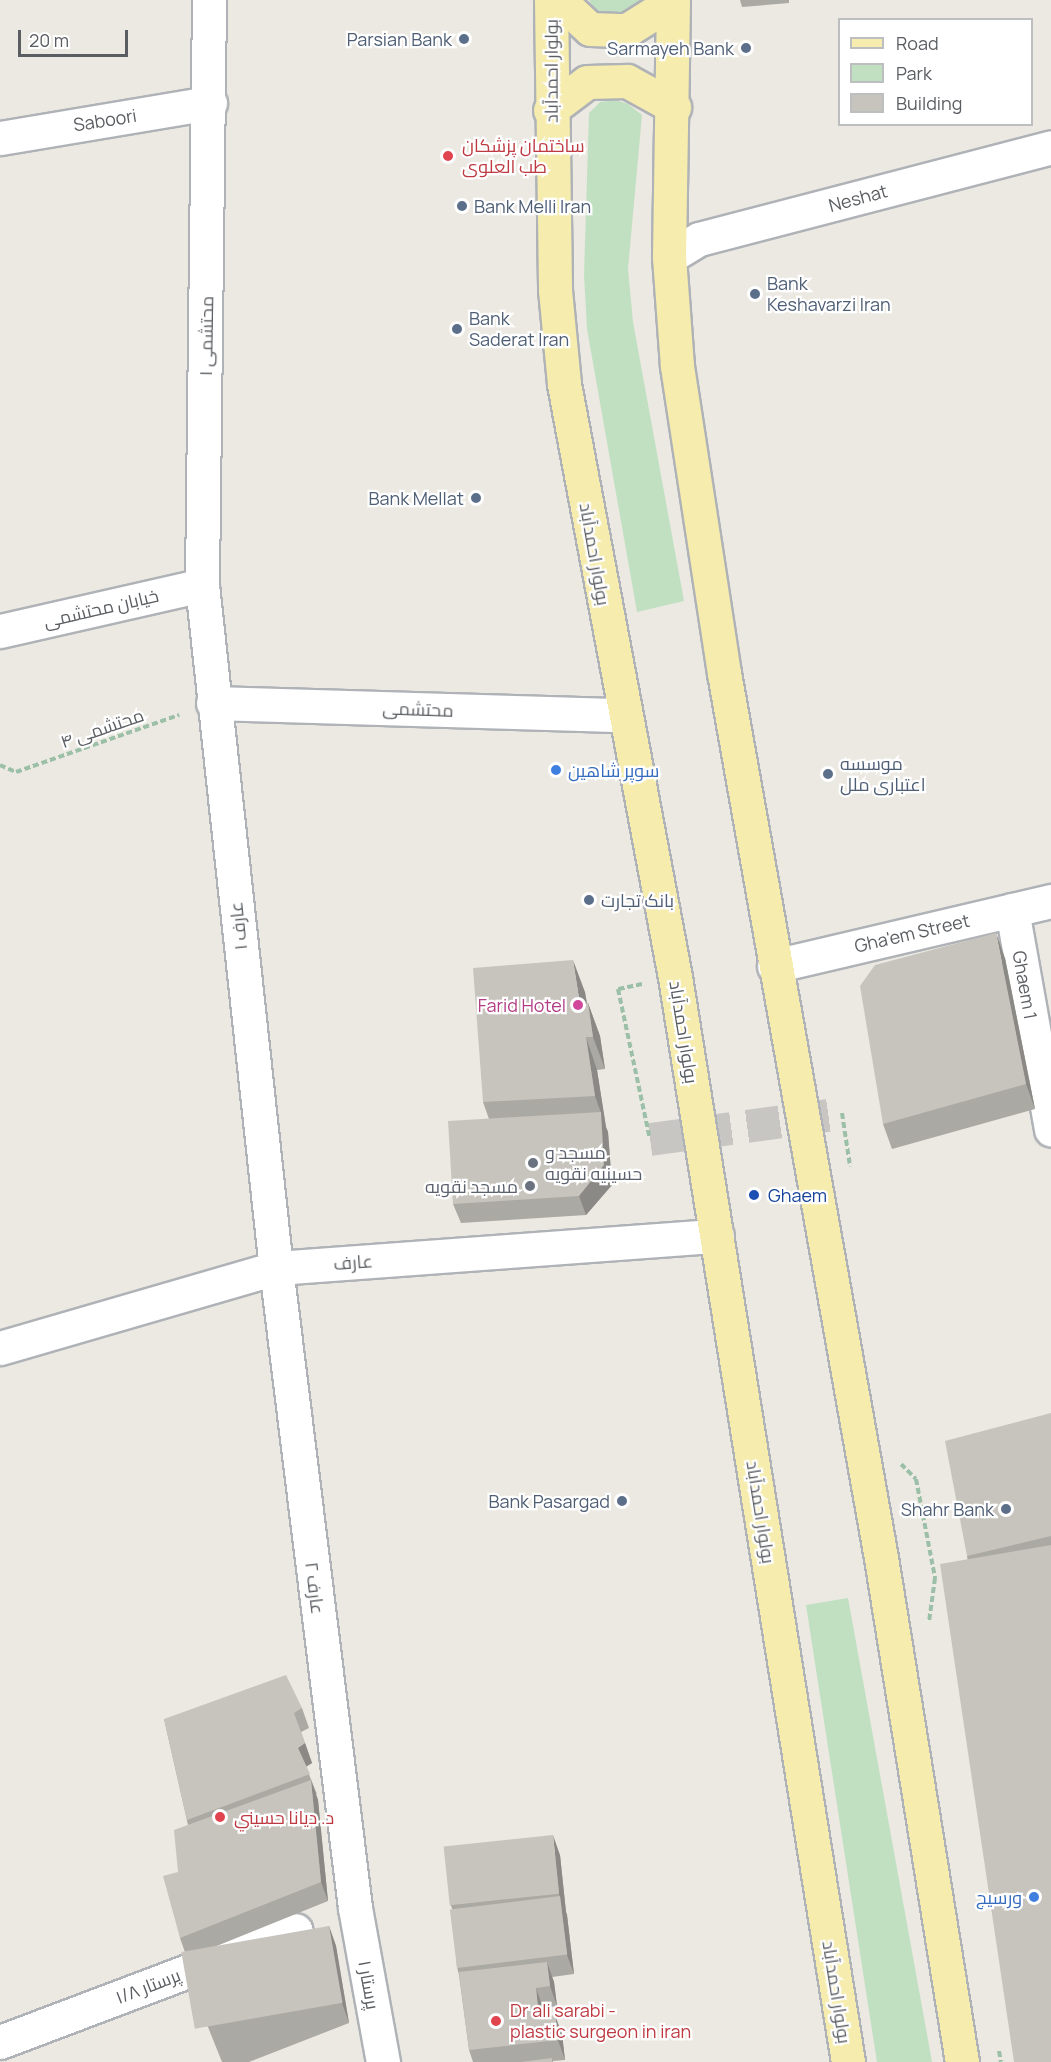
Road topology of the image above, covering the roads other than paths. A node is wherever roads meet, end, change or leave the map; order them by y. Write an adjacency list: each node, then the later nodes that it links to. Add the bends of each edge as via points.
1 (209, 0): 5 (street, محتشمی ۱)
2 (551, 0): 7 (main road, بولوار احمدآباد)
3 (559, 0): 4 (main road, via 590,30 627,30)
4 (673, 0): 6 (main road)
5 (211, 95): 8 (street, Saboori); 11 (street, محتشمی ۱)
6 (674, 107): 7 (main road, via 627,81 587,82); 10 (main road)
7 (550, 110): 14 (main road, بولوار احمدآباد, via 555,290 564,384)
8 (0, 138)
9 (1051, 147): 10 (street, Neshat, via 699,239)
10 (669, 257): 17 (main road, via 677,366)
11 (202, 585): 12 (street, خیابان محتشمی); 13 (street, عارف ۱)
12 (0, 631)
13 (213, 703): 14 (street, محتشمی); 20 (street, عارف ۱)
14 (623, 715): 19 (main road, بولوار احمدآباد, via 675,977)
15 (1051, 901): 16 (street, Gha'em Street)
16 (1011, 910): 17 (street, Gha'em Street); 18 (street, Ghaem 1)
17 (774, 966): 27 (main road, via 881,1558)
18 (1051, 1130)
19 (717, 1236): 20 (street, عارف); 26 (main road, بولوار احمدآباد)
20 (276, 1268): 21 (street, عارف); 22 (street, عارف ۲)
21 (0, 1348)
22 (355, 1908): 25 (street, پرستار ۱)
23 (296, 1930): 24 (street, پرستار ۱/۸)
24 (0, 2042)
25 (383, 2062)
26 (848, 2062)
27 (962, 2062)

